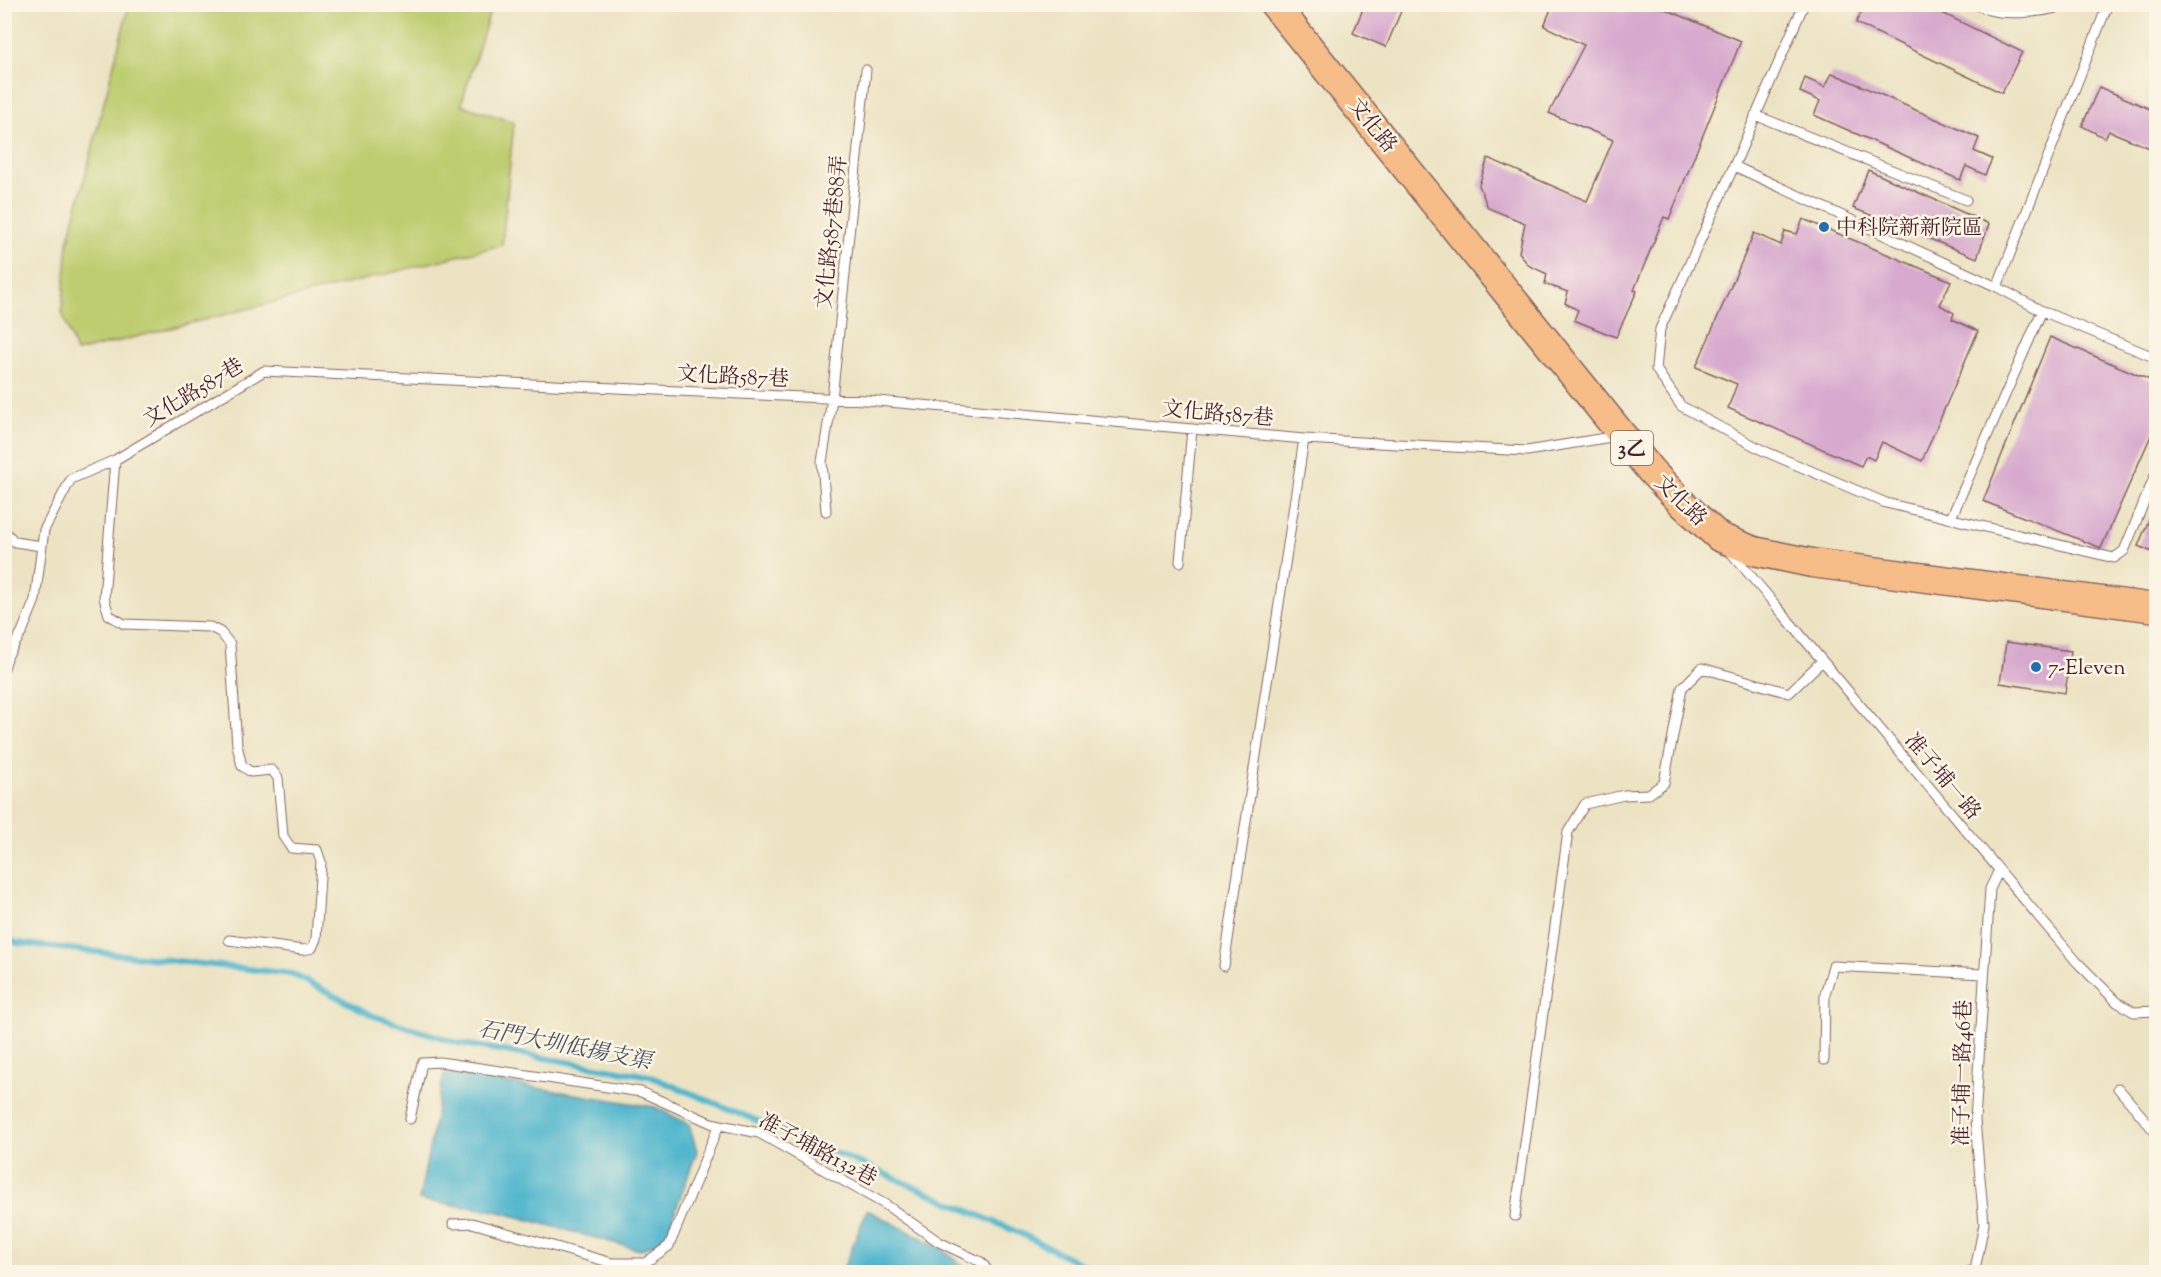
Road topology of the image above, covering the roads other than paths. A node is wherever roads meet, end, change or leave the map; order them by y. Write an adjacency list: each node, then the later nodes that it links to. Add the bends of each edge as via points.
1 (1274, 4): 15 (main road, 文化路 / 3乙)
2 (1803, 4): 7 (lane)
3 (1976, 4): 4 (lane, via 1990,10 2023,12 2058,9)
4 (2065, 4)
5 (2108, 4): 10 (lane)
6 (866, 70): 13 (lane, 文化路587巷88弄)
7 (1755, 115): 8 (lane); 9 (lane)
8 (1734, 166): 10 (lane); 20 (lane, via 1660,329 1656,369 1681,406 1764,451 1886,503)
9 (1966, 200)
10 (1997, 287): 11 (lane)
11 (2042, 311): 12 (lane); 20 (lane)
12 (2157, 358)
13 (832, 399): 14 (lane, 文化路587巷); 17 (lane, 文化路587巷, via 264,371); 19 (lane, 文化路587巷88弄, via 822,462)
14 (1192, 429): 16 (lane, 文化路587巷); 24 (lane)
15 (1622, 435): 16 (lane, 文化路587巷, via 1527,452); 22 (main road, 文化路 / 3乙, via 1651,471)
16 (1304, 439): 30 (lane)
17 (115, 460): 23 (lane, 文化路587巷, via 71,478 44,530); 29 (lane, via 104,598 109,615 124,624 210,627 220,632 230,644 242,766 251,772 272,770 278,778 283,836 291,848 317,850 321,862 316,939 312,948)
18 (2157, 473): 20 (lane, via 2124,551 2114,558)
19 (826, 511)
20 (1951, 518)
21 (4, 531): 23 (lane, via 15,542)
22 (1719, 537): 25 (main road, 文化路 / 3乙, via 1754,551 1812,563); 26 (lane, 准子埔一路)
23 (41, 546): 27 (lane, 文化路587巷, via 34,600)
24 (1180, 562)
25 (2157, 608)
26 (1822, 661): 28 (lane, 准子埔一路); 38 (lane, via 1789,693 1702,668 1682,688 1664,783 1649,794 1585,804 1568,832)
27 (4, 668)
28 (1999, 870): 31 (lane, 准子埔一路46巷, via 1990,889); 32 (lane, 准子埔一路, via 2077,962 2117,1002 2134,1012)
29 (229, 940)
30 (1224, 966)
31 (1983, 974): 33 (lane, via 1833,966 1825,994); 41 (lane, 准子埔一路46巷, via 1975,1120 1984,1224 1975,1270)
32 (2157, 1011)
33 (1824, 1060)
34 (2118, 1088): 37 (lane)
35 (410, 1119): 36 (lane, 准子埔路132巷, via 422,1063 440,1062 641,1092)
36 (720, 1125): 39 (lane, via 669,1246 645,1263 612,1263 472,1223); 40 (lane, 准子埔路132巷, via 759,1133 886,1205 939,1242 981,1262)
37 (2157, 1134)
38 (1515, 1216)
39 (453, 1224)
40 (989, 1272)
41 (1966, 1272)

